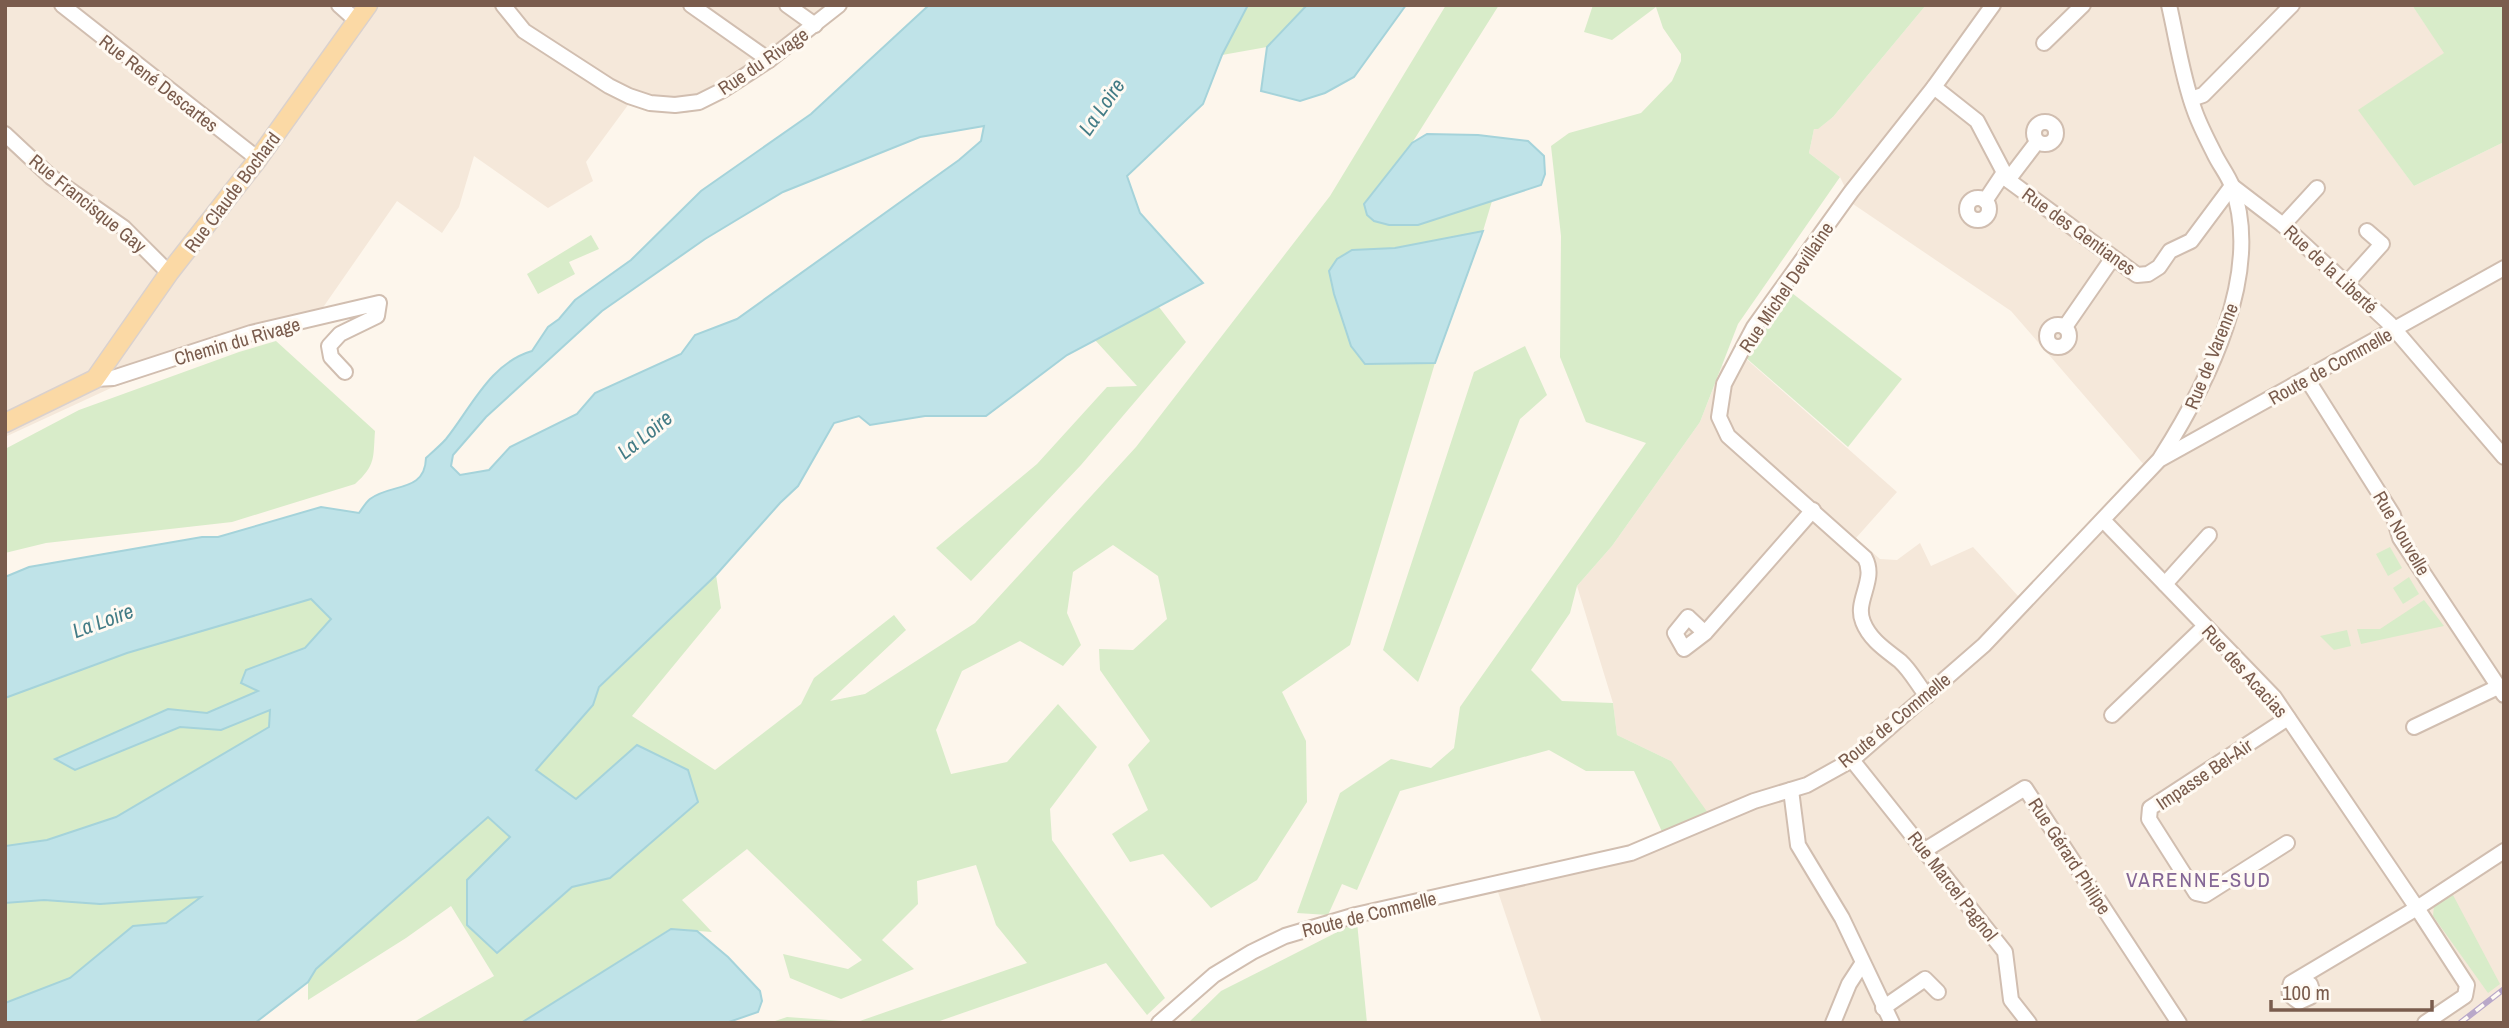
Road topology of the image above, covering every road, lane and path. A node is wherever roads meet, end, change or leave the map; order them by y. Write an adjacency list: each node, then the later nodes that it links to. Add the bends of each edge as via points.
1 (62, 5): 20 (street, Rue René Descartes)
2 (339, 5): 12 (street)
3 (368, 5): 12 (main road, Rue Claude Bochard)
4 (503, 5): 15 (street, Rue du Rivage, via 524,31 609,86 650,103 699,102)
5 (691, 5): 15 (street)
6 (787, 5): 13 (street)
7 (839, 5): 13 (street, Rue du Rivage)
8 (1993, 5): 16 (street, Rue Michel Devillaine)
9 (2083, 5): 14 (street)
10 (2169, 5): 17 (street, Rue de Varenne)
11 (2292, 5): 17 (street, via 2203,95)
12 (357, 21): 20 (main road, Rue Claude Bochard)
13 (815, 25): 15 (street, Rue du Rivage)
14 (2044, 43)
15 (769, 60)
16 (1934, 87): 21 (street, Rue des Gentianes, via 1977,121); 39 (street, Rue Michel Devillaine, via 1754,327 1724,384 1719,417 1728,436)
17 (2191, 99): 22 (street, Rue de Varenne)
18 (5, 134): 29 (street, Rue Francisque Gay, via 51,177 124,228)
19 (2037, 142): 21 (street)
20 (258, 159): 29 (main road, Rue Claude Bochard)
21 (2006, 177): 24 (street); 27 (street, Rue des Gentianes)
22 (2232, 186): 25 (street, Rue de la Liberté); 27 (street, Rue des Gentianes, via 2191,241 2170,250 2148,274 2137,275); 38 (street, Rue de Varenne, via 2241,246 2236,293 2200,387)
23 (2317, 188): 25 (street)
24 (1985, 201)
25 (2283, 225): 30 (street, Rue de la Liberté)
26 (2367, 230): 30 (street, via 2382,244)
27 (2112, 259): 31 (street)
28 (2504, 268): 32 (street, Route de Commelle)
29 (169, 274): 34 (main road, Rue Claude Bochard)
30 (2346, 284): 32 (street, Rue de la Liberté)
31 (2065, 327)
32 (2395, 329): 35 (street, Route de Commelle); 37 (street, Rue de la Liberté)
33 (345, 372): 34 (street, Chemin du Rivage, via 331,357 329,346 340,334 377,316 379,303 251,334 113,378)
34 (95, 379): 36 (main road)
35 (2307, 379): 38 (street, Route de Commelle); 45 (street, Rue Nouvelle, via 2393,515 2400,538)
36 (5, 423)
37 (2504, 457)
38 (2159, 460): 40 (street, Route de Commelle)
39 (1813, 510): 44 (street); 46 (street, Rue Michel Devillaine, via 1865,558 1870,578 1861,609 1863,624)
40 (2103, 520): 42 (street, Rue des Acacias); 46 (street, Route de Commelle, via 1984,645)
41 (2209, 535): 42 (street)
42 (2165, 584): 43 (street, Rue des Acacias)
43 (2205, 626): 47 (street); 48 (street, Rue des Acacias, via 2274,698)
44 (1705, 633)
45 (2501, 691): 49 (street, Rue Nouvelle)
46 (1927, 696): 50 (street, Route de Commelle)
47 (2112, 715)
48 (2288, 719): 52 (street, Impasse Bel-Air, via 2150,808 2148,819 2196,893 2205,895); 55 (street, Rue des Acacias)
49 (2414, 727)
50 (1852, 760): 51 (street, Route de Commelle); 53 (street, Rue Marcel Pagnol)
51 (1791, 790): 56 (street, via 1798,845 1842,918); 60 (street, Route de Commelle, via 1631,853 1356,915 1285,936 1214,975)
52 (2287, 843)
53 (1925, 850): 63 (street, Rue Marcel Pagnol, via 2005,952 2011,1000); 64 (street, Rue Gérard Philipe, via 2025,788)
54 (2504, 851): 55 (street)
55 (2417, 908): 57 (street); 65 (street, Rue des Acacias, via 2468,991)
56 (1862, 964): 59 (street); 61 (street)
57 (2299, 979)
58 (1938, 992): 59 (street, via 1925,979)
59 (1883, 1008): 62 (street)
60 (1158, 1023)
61 (1833, 1023)
62 (1892, 1023)
63 (2029, 1023)
64 (2179, 1023)
65 (2425, 1023)

